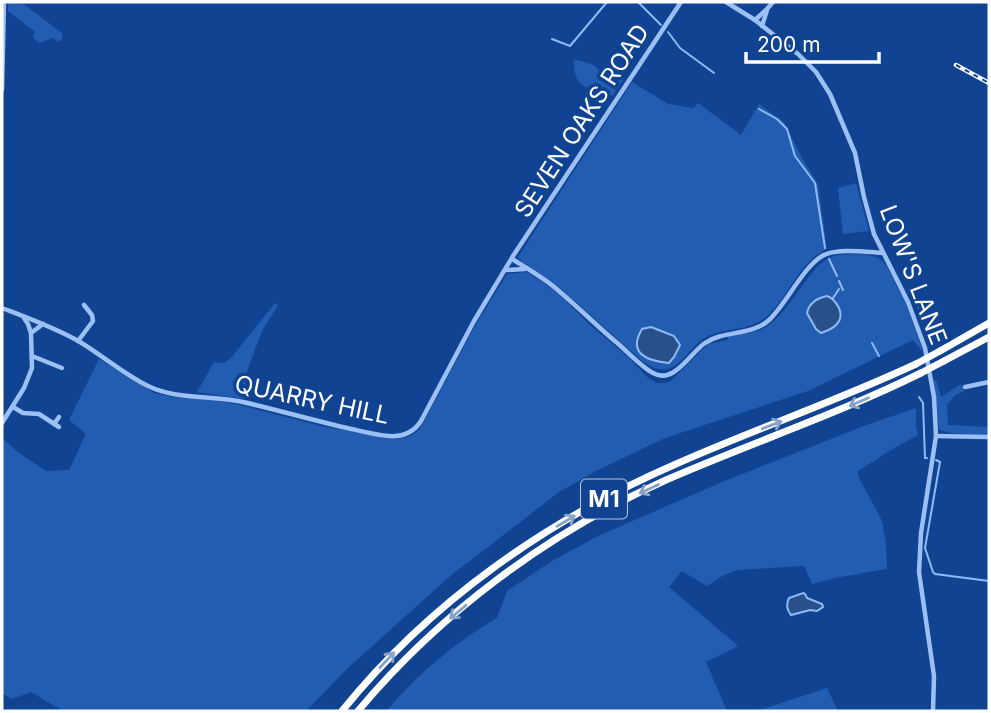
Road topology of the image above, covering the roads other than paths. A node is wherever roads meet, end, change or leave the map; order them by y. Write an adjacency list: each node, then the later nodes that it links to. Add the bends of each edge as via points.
1 (4, 2): 8 (street)
2 (681, 2): 10 (street, SEVEN OAKS ROAD)
3 (726, 2): 6 (street, LOW'S LANE)
4 (773, 2): 5 (street)
5 (767, 9): 6 (street); 7 (street)
6 (755, 20): 7 (street, LOW'S LANE)
7 (762, 26): 9 (street, LOW'S LANE, via 804,59 835,101)
8 (2, 90)
9 (883, 253): 11 (street, via 825,254 766,323 709,341 676,371 665,375 653,373); 28 (street, LOW'S LANE, via 925,348)
10 (512, 259): 11 (street); 12 (street, QUARRY HILL)
11 (527, 268): 12 (street)
12 (505, 270): 20 (street, QUARRY HILL, via 418,427 401,435 164,391)
13 (83, 304): 20 (street, via 93,321)
14 (2, 308): 15 (street, QUARRY HILL)
15 (24, 317): 17 (street, QUARRY HILL); 18 (street)
16 (989, 323): 30 (highway, M1, one-way to 16, bridge, via 395,651 463,590 549,531 667,467 849,395)
17 (43, 324): 18 (street); 20 (street, QUARRY HILL)
18 (31, 333): 21 (street)
19 (989, 337): 31 (highway, M1, one-way to 31, bridge, via 848,408 667,480 570,531 473,600 417,648)
20 (78, 341)
21 (32, 356): 22 (street); 25 (street, via 30,374)
22 (62, 368)
23 (989, 382): 24 (street)
24 (965, 387)
25 (13, 407): 26 (street, via 57,425); 27 (street)
26 (59, 417)
27 (2, 423)
28 (936, 436): 29 (street); 32 (street, LOW'S LANE, via 919,572 934,676)
29 (989, 437)
30 (342, 711)
31 (358, 711)
32 (933, 711)

